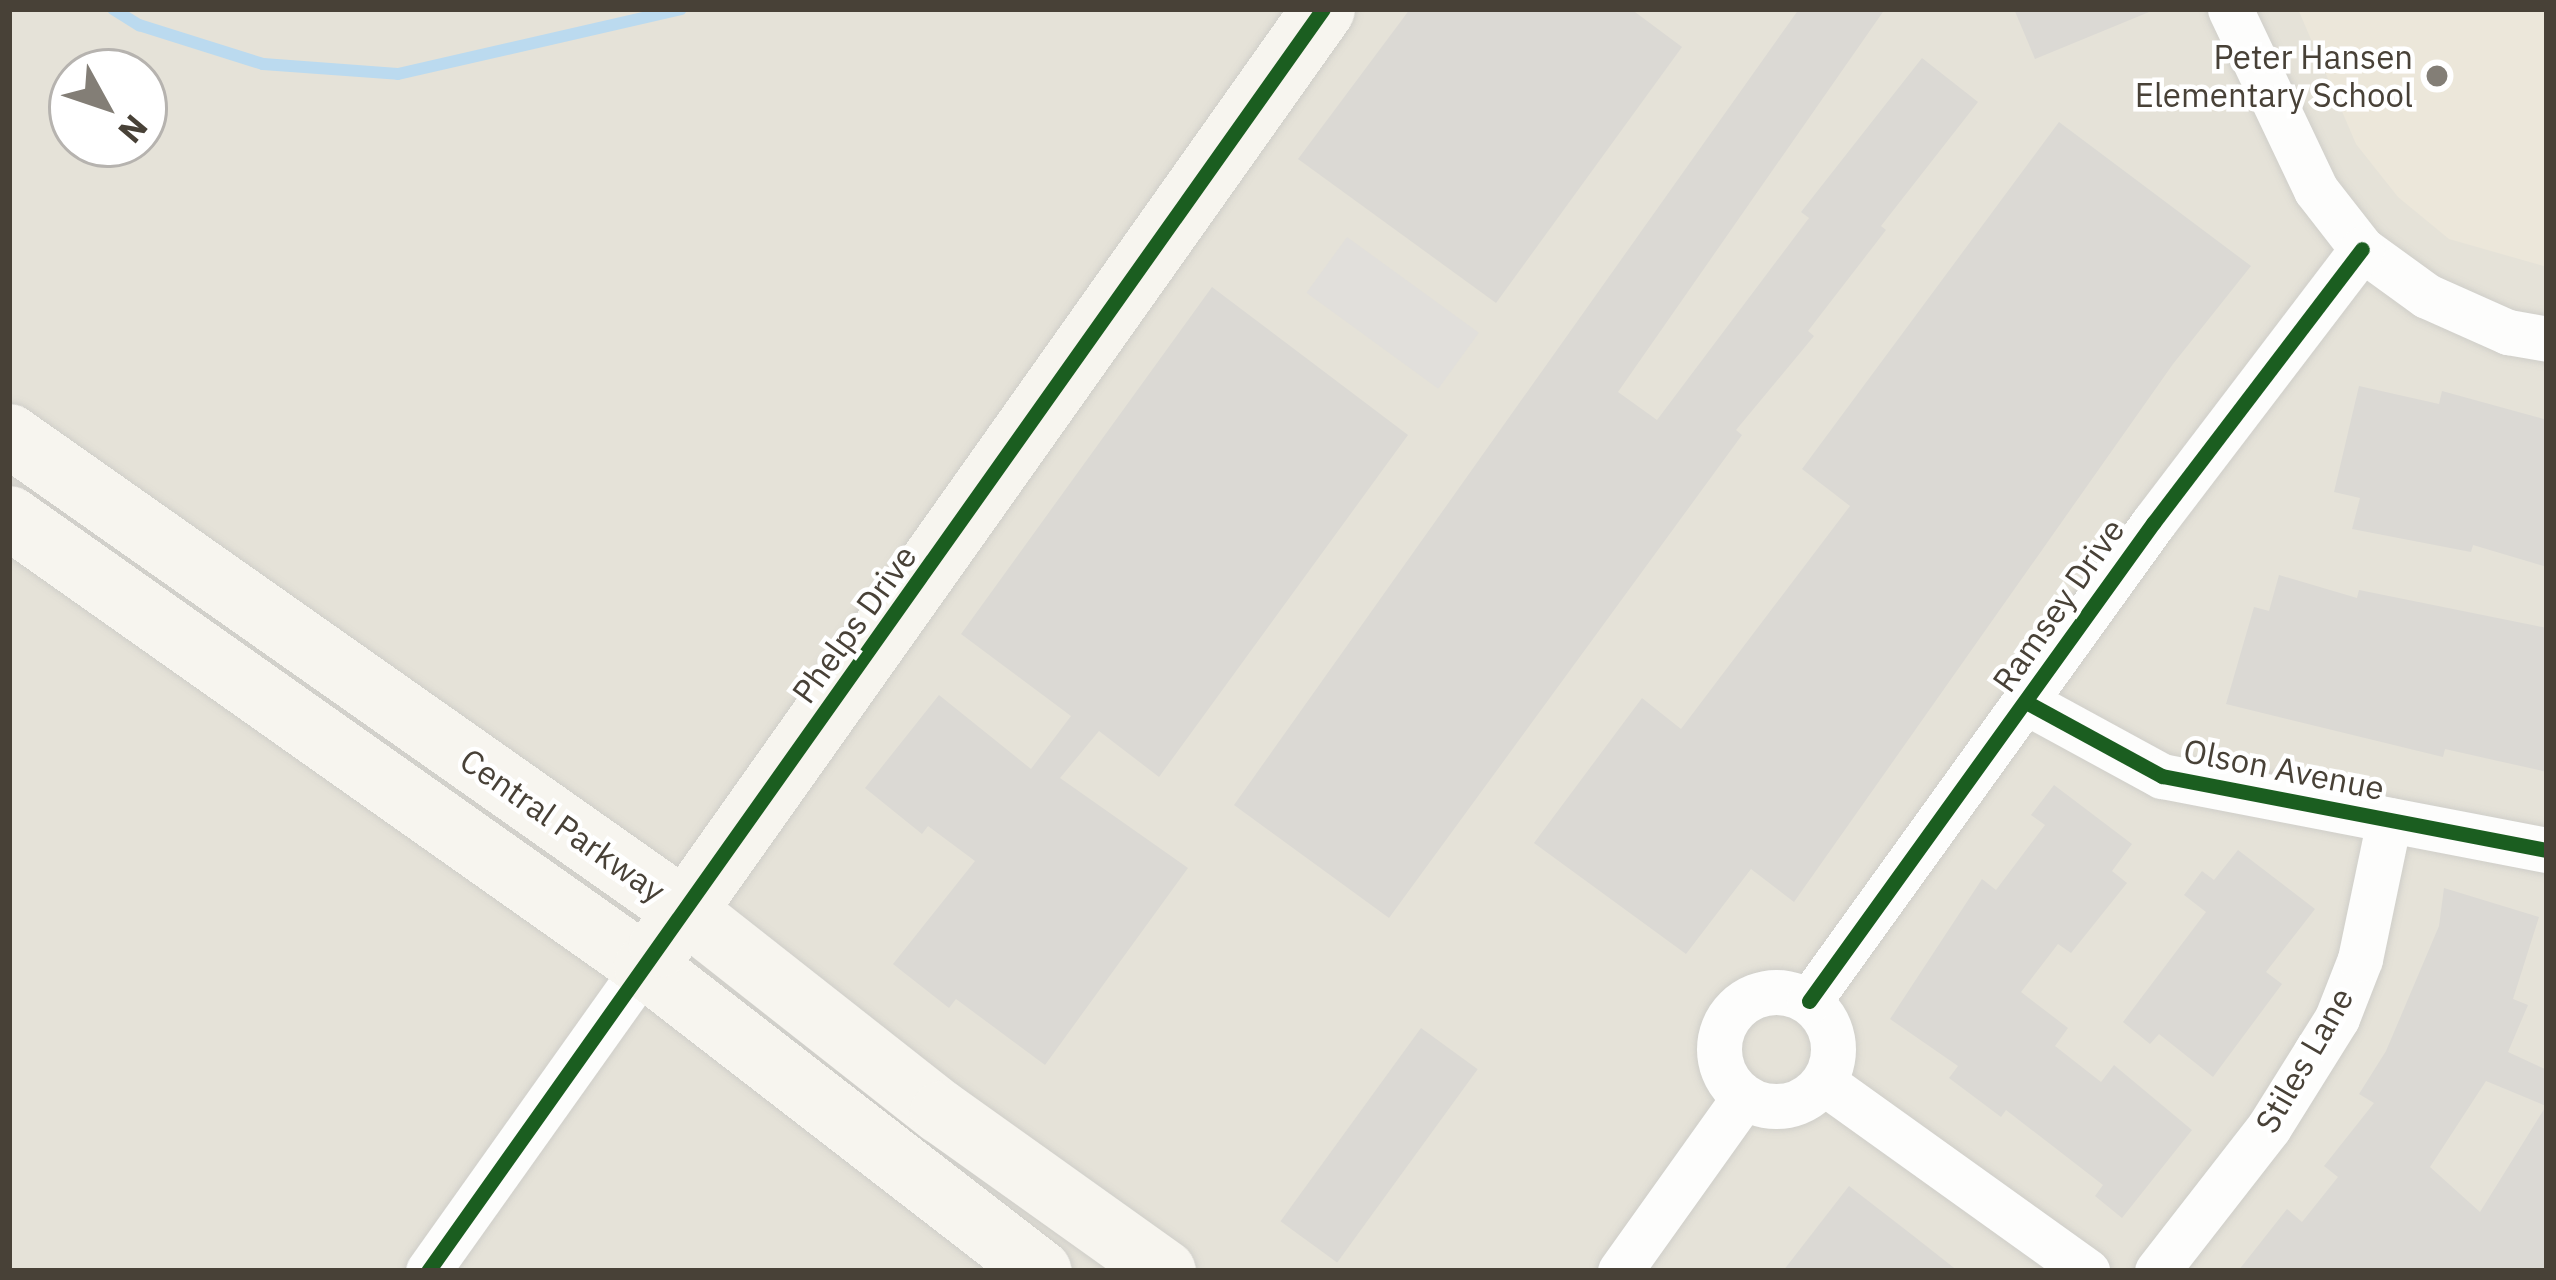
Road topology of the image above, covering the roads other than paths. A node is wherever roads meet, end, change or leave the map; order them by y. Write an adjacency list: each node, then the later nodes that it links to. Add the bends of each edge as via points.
1 (1324, 9): 10 (main road, Phelps Drive)
2 (2230, 9): 3 (street, via 2316,190)
3 (2362, 249): 4 (street, via 2427,296 2508,332); 7 (street, Ramsey Drive)
4 (2547, 339)
5 (9, 435): 10 (main road, Central Parkway)
6 (9, 518): 11 (main road, Central Parkway)
7 (2026, 702): 8 (street, Olson Avenue, via 2162,776); 12 (street, Ramsey Drive)
8 (2389, 820): 9 (street, Olson Avenue); 20 (street, Stiles Lane, via 2360,959 2337,1018 2270,1126)
9 (2547, 850)
10 (684, 910): 11 (main road, Phelps Drive); 18 (main road, Central Parkway, via 941,1112)
11 (645, 966): 16 (street, Phelps Drive); 17 (main road, Central Parkway)
12 (1809, 1001): 13 (street, via 1834,1047); 14 (street, via 1775,991 1728,1017 1720,1033 1722,1069)
13 (1823, 1082): 14 (street, via 1796,1103); 19 (street)
14 (1744, 1097): 15 (street)
15 (1617, 1267)
16 (428, 1271)
17 (1040, 1271)
18 (1164, 1271)
19 (2087, 1271)
20 (2157, 1271)

